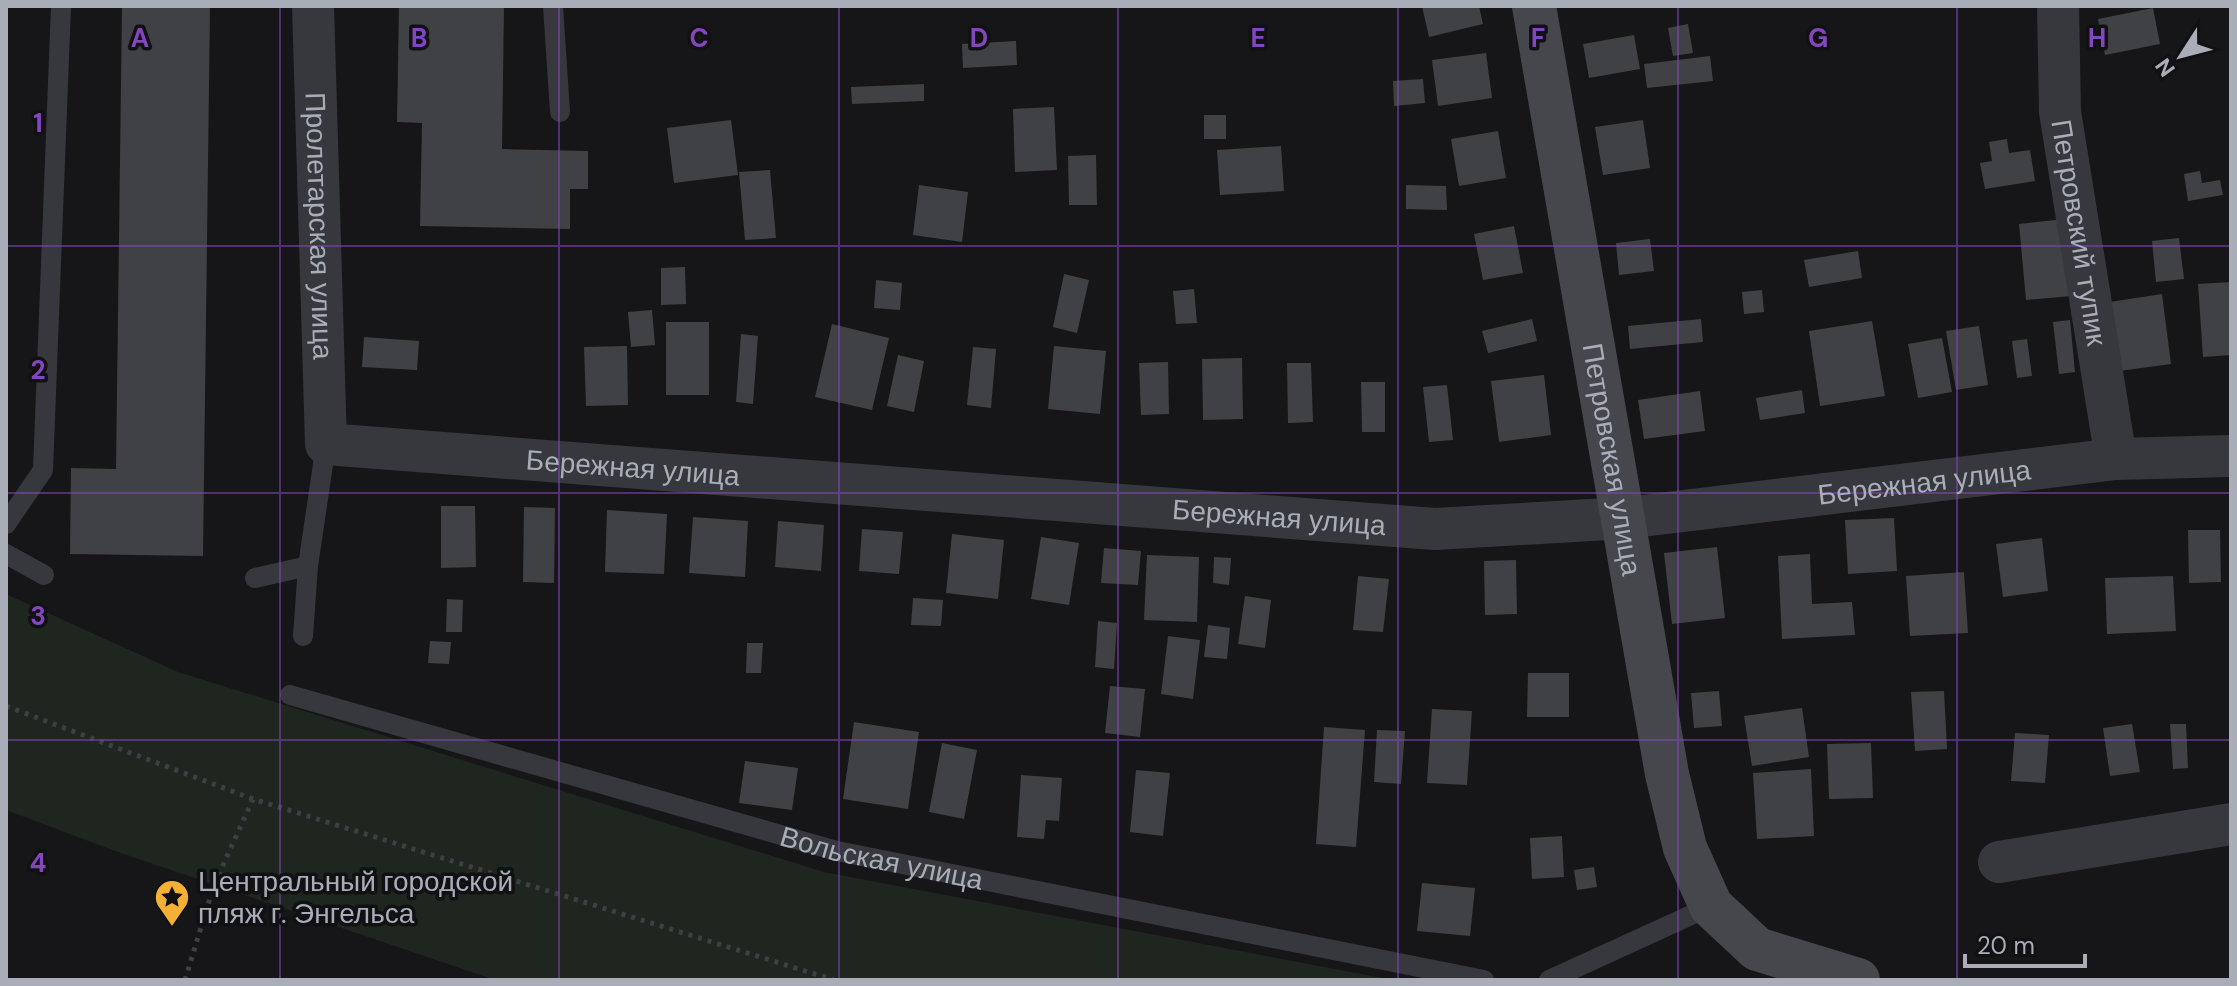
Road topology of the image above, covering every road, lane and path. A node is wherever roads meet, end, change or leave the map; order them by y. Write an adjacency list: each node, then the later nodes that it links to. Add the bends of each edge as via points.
1 (61, 6): 11 (lane, via 43,470)
2 (313, 6): 7 (street, Пролетарская улица)
3 (553, 6): 6 (lane)
4 (1534, 6): 10 (main road, Петровская улица)
5 (2058, 6): 9 (street, Петровский тупик, via 2060,112)
6 (560, 112)
7 (326, 444): 10 (street, Бережная улица, via 1435,529); 13 (lane)
8 (2231, 456): 9 (street, Бережная улица)
9 (2116, 459): 10 (street, Бережная улица)
10 (1625, 518): 22 (main road, Петровская улица, via 1667,774 1685,848)
11 (6, 524)
12 (6, 554): 14 (lane)
13 (308, 566): 15 (lane); 16 (lane)
14 (44, 575)
15 (255, 578)
16 (303, 636)
17 (290, 695): 25 (lane, Вольская улица, via 837,851)
18 (6, 706): 19 (path)
19 (253, 799): 23 (path, via 214,885); 24 (path)
20 (2231, 824): 21 (street)
21 (1999, 862)
22 (1711, 906): 26 (lane); 27 (main road, via 1757,949)
23 (185, 980)
24 (834, 980)
25 (1484, 980)
26 (1549, 980)
27 (1858, 980)

